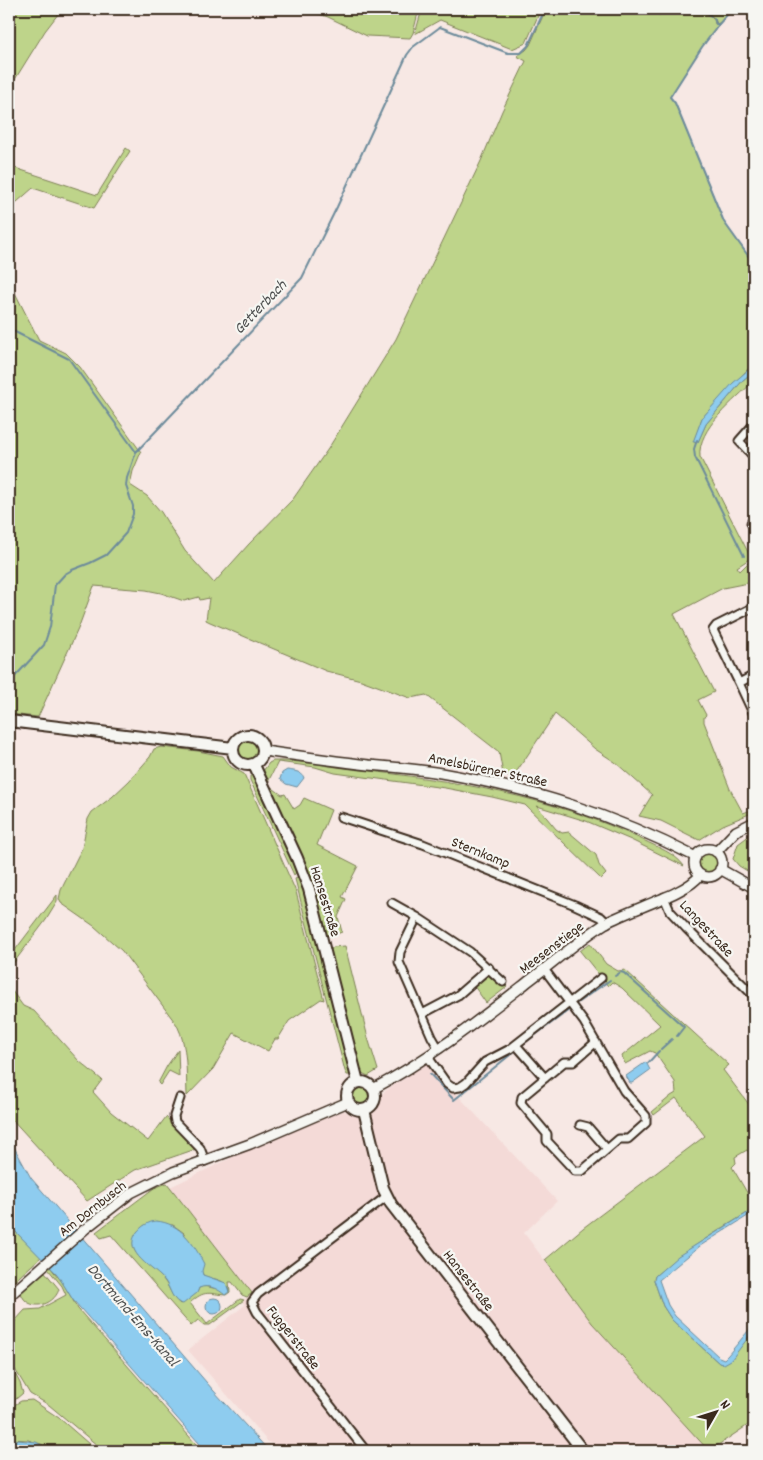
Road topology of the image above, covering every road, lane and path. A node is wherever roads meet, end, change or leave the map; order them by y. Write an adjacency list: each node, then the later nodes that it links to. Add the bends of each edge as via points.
1 (754, 424): 2 (street, via 739,441)
2 (754, 457)
3 (754, 607): 5 (street, via 713,630)
4 (754, 675): 5 (street)
5 (739, 683): 6 (street)
6 (754, 715)
7 (9, 721): 8 (main road)
8 (233, 748): 9 (main road, via 238,738 249,735 260,740); 10 (main road, via 239,762)
9 (264, 751): 10 (main road); 14 (street, Amelsbürener Straße, via 416,769 506,786 601,814)
10 (254, 765): 34 (main road, Hansestraße, via 310,889)
11 (341, 817): 21 (street, Sternkamp, via 423,844 601,916)
12 (754, 822): 13 (street, via 736,831)
13 (716, 852): 14 (street, via 702,851); 15 (street, via 721,860)
14 (696, 858): 16 (street, via 695,867)
15 (720, 869): 16 (street, via 709,877); 17 (street)
16 (700, 875): 18 (street, Meesenstiege, via 692,884)
17 (754, 888)
18 (664, 897): 21 (street, Meesenstiege); 26 (street, Langestraße, via 670,911)
19 (392, 903): 20 (street)
20 (417, 917): 22 (street, via 457,942); 28 (street, via 398,957)
21 (607, 923): 23 (street, Meesenstiege)
22 (489, 968): 25 (street); 28 (street, via 458,995)
23 (544, 969): 27 (street); 31 (street, Meesenstiege)
24 (601, 978): 27 (street)
25 (504, 982)
26 (754, 996)
27 (570, 1002): 29 (street); 30 (street)
28 (422, 1014): 31 (street)
29 (596, 1042): 33 (street, via 573,1062 564,1062); 40 (street, via 624,1091 646,1116 646,1123 628,1139 619,1139)
30 (516, 1045): 32 (street, via 485,1062 466,1083 453,1088); 33 (street)
31 (439, 1049): 32 (street, Meesenstiege)
32 (428, 1057): 35 (street, Meesenstiege)
33 (545, 1078): 40 (street, via 522,1097 521,1103 547,1134 547,1141 558,1155 562,1155 575,1171 582,1171)
34 (358, 1082): 35 (main road, via 366,1082); 37 (main road, via 349,1088)
35 (374, 1089): 38 (main road, via 374,1102)
36 (180, 1098): 41 (street, via 175,1122 200,1148)
37 (348, 1102): 38 (main road, via 353,1108); 41 (street, Am Dornbusch)
38 (364, 1110): 42 (main road, Hansestraße)
39 (580, 1125): 40 (street, via 588,1127)
40 (607, 1149)
41 (205, 1161): 43 (street, Am Dornbusch, via 131,1193)
42 (387, 1196): 44 (main road, Hansestraße); 45 (street, Fuggerstraße, via 258,1294 252,1302 256,1312)
43 (9, 1296)
44 (580, 1447): 46 (street)
45 (366, 1451)
46 (568, 1451)

